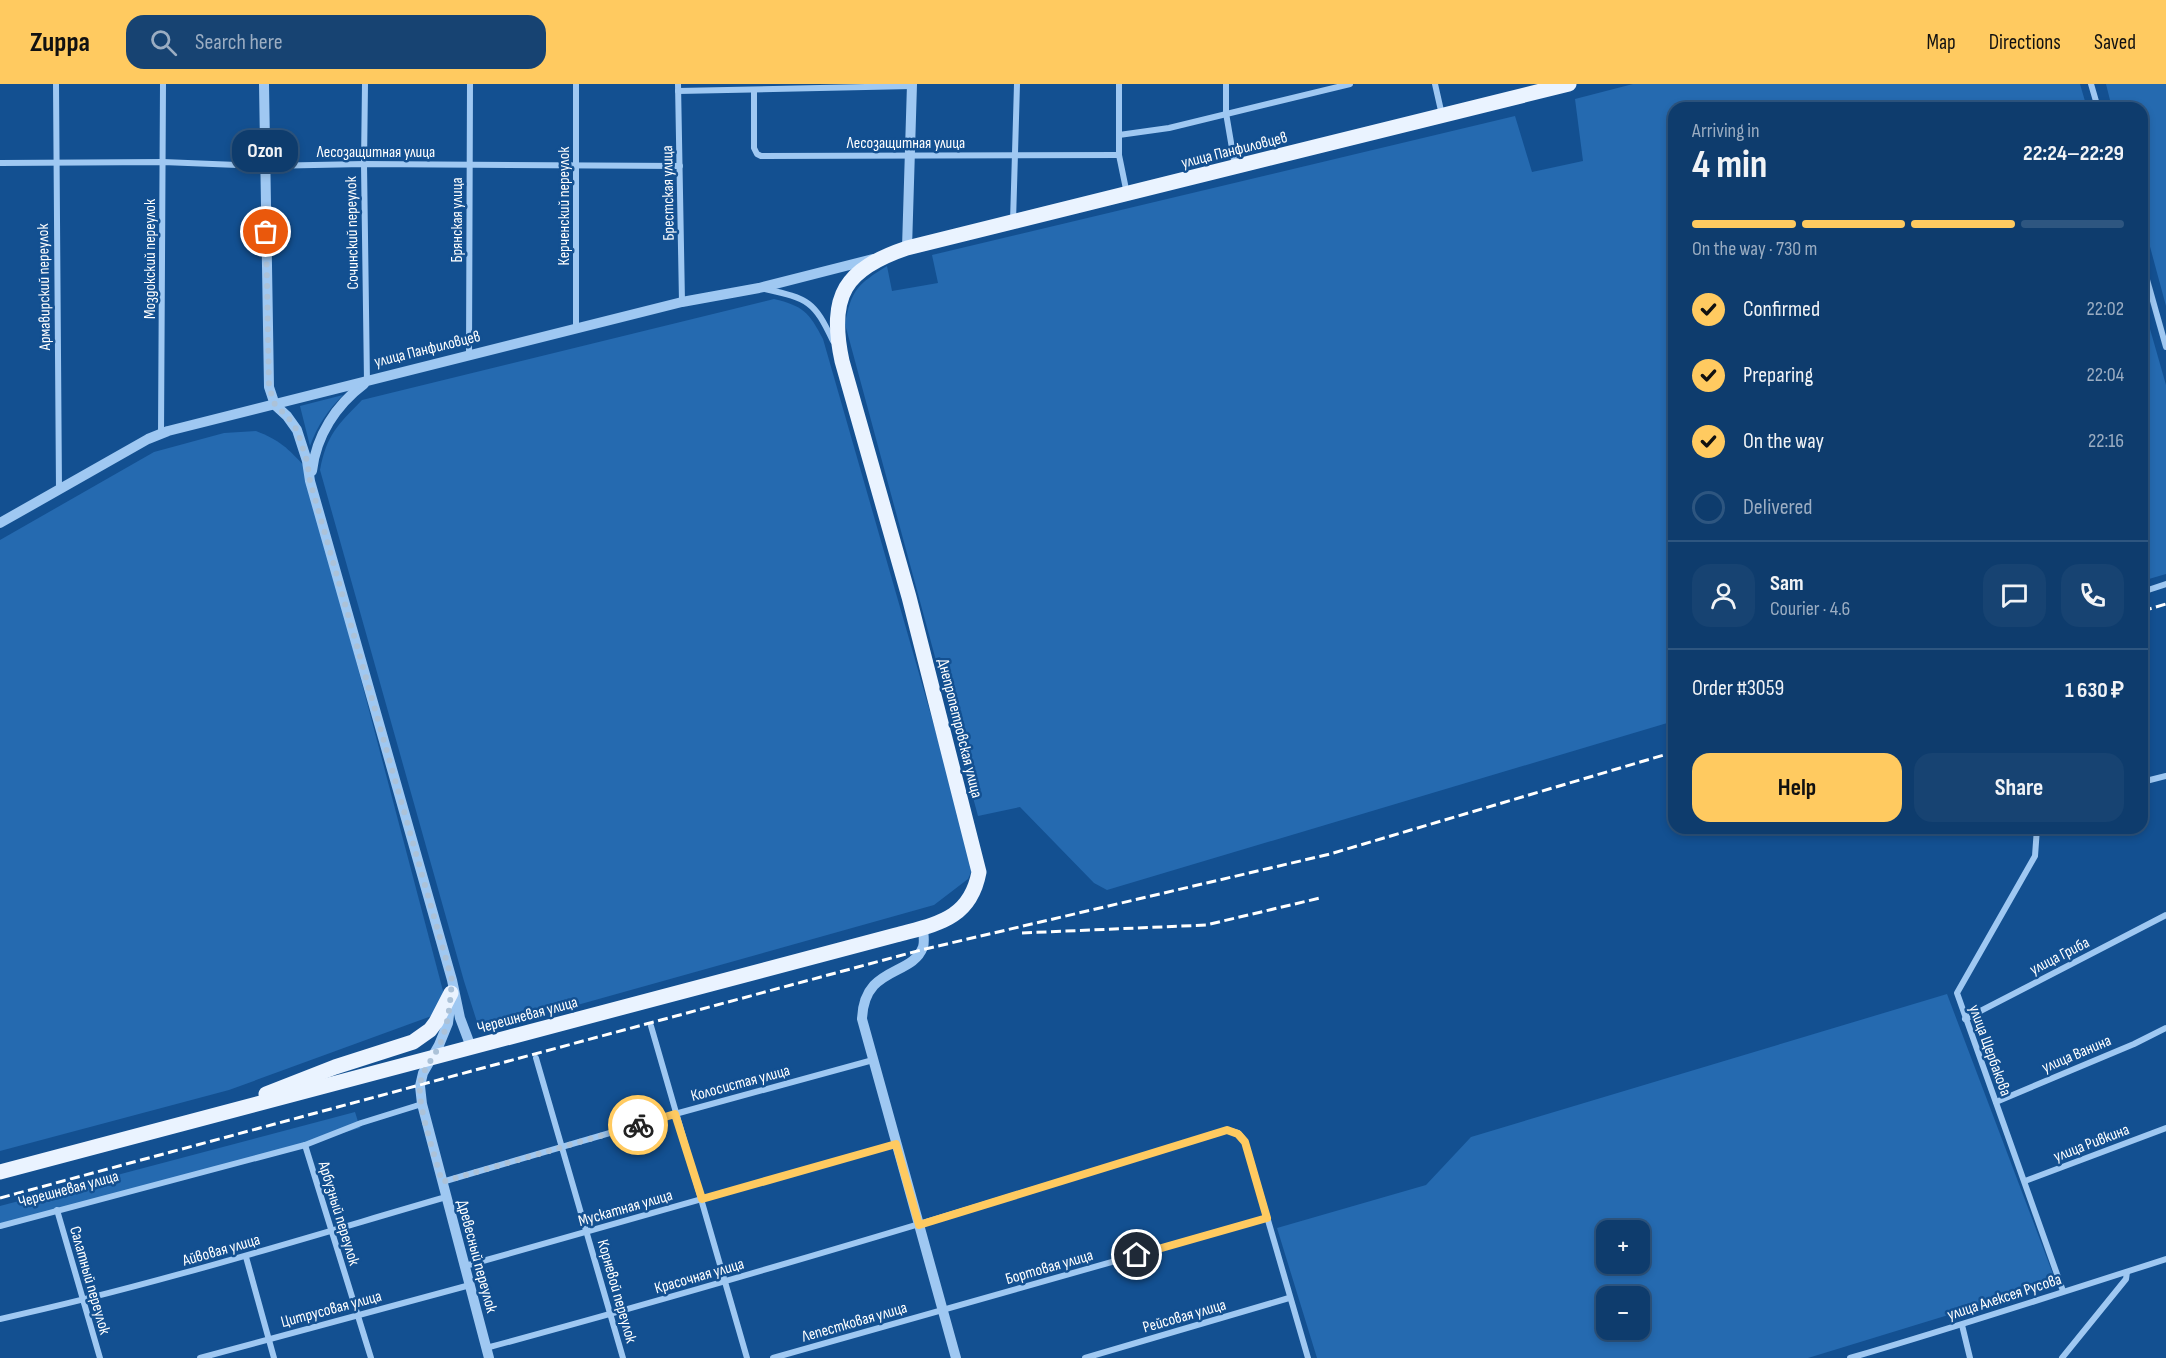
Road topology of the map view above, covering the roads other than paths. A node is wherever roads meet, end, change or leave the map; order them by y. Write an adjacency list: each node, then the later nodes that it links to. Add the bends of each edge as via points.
1 (56, 84): 27 (street, Армавирский переулок)
2 (163, 84): 25 (street, Моздокский переулок)
3 (264, 84): 31 (street)
4 (365, 84): 28 (street, Сочинский переулок)
5 (470, 84): 29 (street, Брянская улица)
6 (576, 84): 30 (street, Керченский переулок)
7 (1017, 84): 22 (street)
8 (1119, 84): 21 (street)
9 (1226, 84): 19 (street)
10 (1350, 84): 15 (street)
11 (1435, 84): 20 (street)
12 (1569, 84): 20 (main road, улица Панфиловцев)
13 (2091, 84): 18 (street)
14 (912, 85): 17 (street); 24 (street)
15 (1325, 87): 19 (street)
16 (678, 88): 17 (street); 32 (street, Брестская улица)
17 (754, 90): 24 (street, Лесозащитная улица, via 754,148 761,156)
18 (2096, 102)
19 (1226, 113): 21 (street, via 1169,128); 33 (street)
20 (1443, 115): 33 (main road, улица Панфиловцев)
21 (1119, 135): 23 (street)
22 (1015, 154): 23 (street, Лесозащитная улица); 24 (street, Лесозащитная улица); 35 (street)
23 (1119, 155): 34 (street)
24 (911, 157): 36 (street)
25 (163, 162): 27 (street, Лесозащитная улица); 31 (street, Лесозащитная улица); 47 (street, Моздокский переулок)
26 (0, 163): 27 (street, Лесозащитная улица)
27 (55, 164): 49 (street, Армавирский переулок)
28 (364, 164): 29 (street, Лесозащитная улица); 31 (street, Лесозащитная улица); 45 (street, Сочинский переулок)
29 (470, 165): 30 (street, Лесозащитная улица); 43 (street, Брянская улица)
30 (577, 165): 32 (street, Лесозащитная улица); 41 (street, Керченский переулок)
31 (264, 166): 46 (street, via 269,387)
32 (680, 166): 40 (street, Брестская улица)
33 (1235, 167): 34 (main road, улица Панфиловцев)
34 (1127, 194): 35 (main road, улица Панфиловцев)
35 (1013, 223): 36 (main road, улица Панфиловцев)
36 (907, 248): 37 (main road, Днепропетровская улица)
37 (882, 256): 39 (street, улица Панфиловцев); 44 (main road, Днепропетровская улица, via 846,286 839,302 837,338)
38 (2148, 284): 42 (street)
39 (759, 288): 40 (street, улица Панфиловцев); 44 (street, via 809,303 818,312)
40 (682, 302): 41 (street, улица Панфиловцев)
41 (576, 328): 43 (street, улица Панфиловцев)
42 (2166, 348)
43 (470, 357): 45 (street, улица Панфиловцев)
44 (842, 361): 57 (main road, Днепропетровская улица, via 909,597 979,873 976,889 959,912 943,922)
45 (367, 382): 46 (street, улица Панфиловцев); 48 (street, via 328,423 315,450)
46 (275, 405): 47 (street, улица Панфиловцев); 48 (street, via 297,430)
47 (161, 434): 49 (street, улица Панфиловцев)
48 (310, 481): 58 (street)
49 (59, 490): 50 (street, улица Панфиловцев)
50 (0, 523)
51 (2166, 584): 52 (street)
52 (2148, 590)
53 (2166, 776): 54 (street)
54 (2148, 780)
55 (2037, 834): 59 (street, улица Щербакова, via 2035,856 1957,993)
56 (2166, 915): 59 (street, улица Гриба)
57 (923, 927): 62 (main road, Черешневая улица); 65 (street, via 923,946 913,960 882,978 862,1003)
58 (452, 986): 62 (street); 64 (street, Древесный переулок, via 448,1023); 68 (main road, via 436,1022 413,1042 293,1082)
59 (1965, 1018): 66 (street, улица Щербакова)
60 (651, 1026): 69 (street)
61 (2166, 1028): 66 (street, улица Ванина)
62 (471, 1047): 64 (main road, Черешневая улица)
63 (536, 1058): 73 (street, Корневой переулок)
64 (432, 1059): 67 (street, Древесный переулок, via 420,1086); 68 (main road, Черешневая улица)
65 (873, 1060): 69 (street, Колосистая улица); 71 (street)
66 (1996, 1102): 75 (street, улица Щербакова)
67 (422, 1104): 72 (street, Черешневая улица); 76 (street, Древесный переулок)
68 (249, 1106): 74 (main road, Черешневая улица)
69 (675, 1114): 73 (street, Колосистая улица); 78 (street)
70 (2166, 1128): 75 (street, улица Ривкина)
71 (896, 1144): 78 (street, Мускатная улица); 81 (street)
72 (305, 1145): 79 (street, Черешневая улица); 83 (street, Арбузный переулок)
73 (562, 1147): 76 (street, Колосистая улица); 84 (street, Корневой переулок)
74 (0, 1172)
75 (2025, 1181): 91 (street, улица Щербакова)
76 (442, 1182): 77 (street, Древесный переулок)
77 (446, 1197): 83 (street, Айвовая улица); 87 (street, Древесный переулок)
78 (702, 1199): 84 (street, Мускатная улица); 89 (street)
79 (57, 1210): 82 (street, Черешневая улица); 93 (street, Салатный переулок)
80 (1267, 1218): 81 (street, Красочная улица, via 1245,1142 1227,1130); 92 (street); 94 (street, Бортовая улица)
81 (919, 1225): 89 (street, Красочная улица); 94 (street)
82 (0, 1226)
83 (332, 1231): 85 (street, Айвовая улица); 95 (street, Арбузный переулок)
84 (587, 1232): 87 (street, Мускатная улица); 96 (street, Корневой переулок)
85 (246, 1257): 93 (street, Айвовая улица); 99 (street)
86 (2166, 1259): 88 (street, улица Алексея Русова)
87 (465, 1266): 90 (street, Древесный переулок)
88 (2127, 1272): 91 (street, улица Алексея Русова); 113 (street, via 2126,1279)
89 (725, 1281): 96 (street, Красочная улица); 106 (street)
90 (470, 1285): 95 (street, Цитрусовая улица); 100 (street, Древесный переулок)
91 (2063, 1291): 98 (street, улица Алексея Русова)
92 (1290, 1298): 109 (street, Рейсовая улица); 110 (street)
93 (82, 1301): 97 (street, Айвовая улица); 101 (street, Салатный переулок)
94 (942, 1311): 107 (street, Лепестковая улица); 108 (street)
95 (357, 1314): 99 (street, Цитрусовая улица); 104 (street, Арбузный переулок)
96 (610, 1314): 100 (street, Красочная улица); 105 (street, Корневой переулок)
97 (0, 1319)
98 (1962, 1325): 111 (street, улица Алексея Русова); 112 (street)
99 (268, 1339): 102 (street, Цитрусовая улица); 103 (street)
100 (488, 1353)
101 (100, 1358)
102 (200, 1358)
103 (274, 1358)
104 (371, 1358)
105 (623, 1358)
106 (747, 1358)
107 (772, 1358)
108 (956, 1358)
109 (1085, 1358)
110 (1308, 1358)
111 (1850, 1358)
112 (1970, 1358)
113 (2062, 1358)

